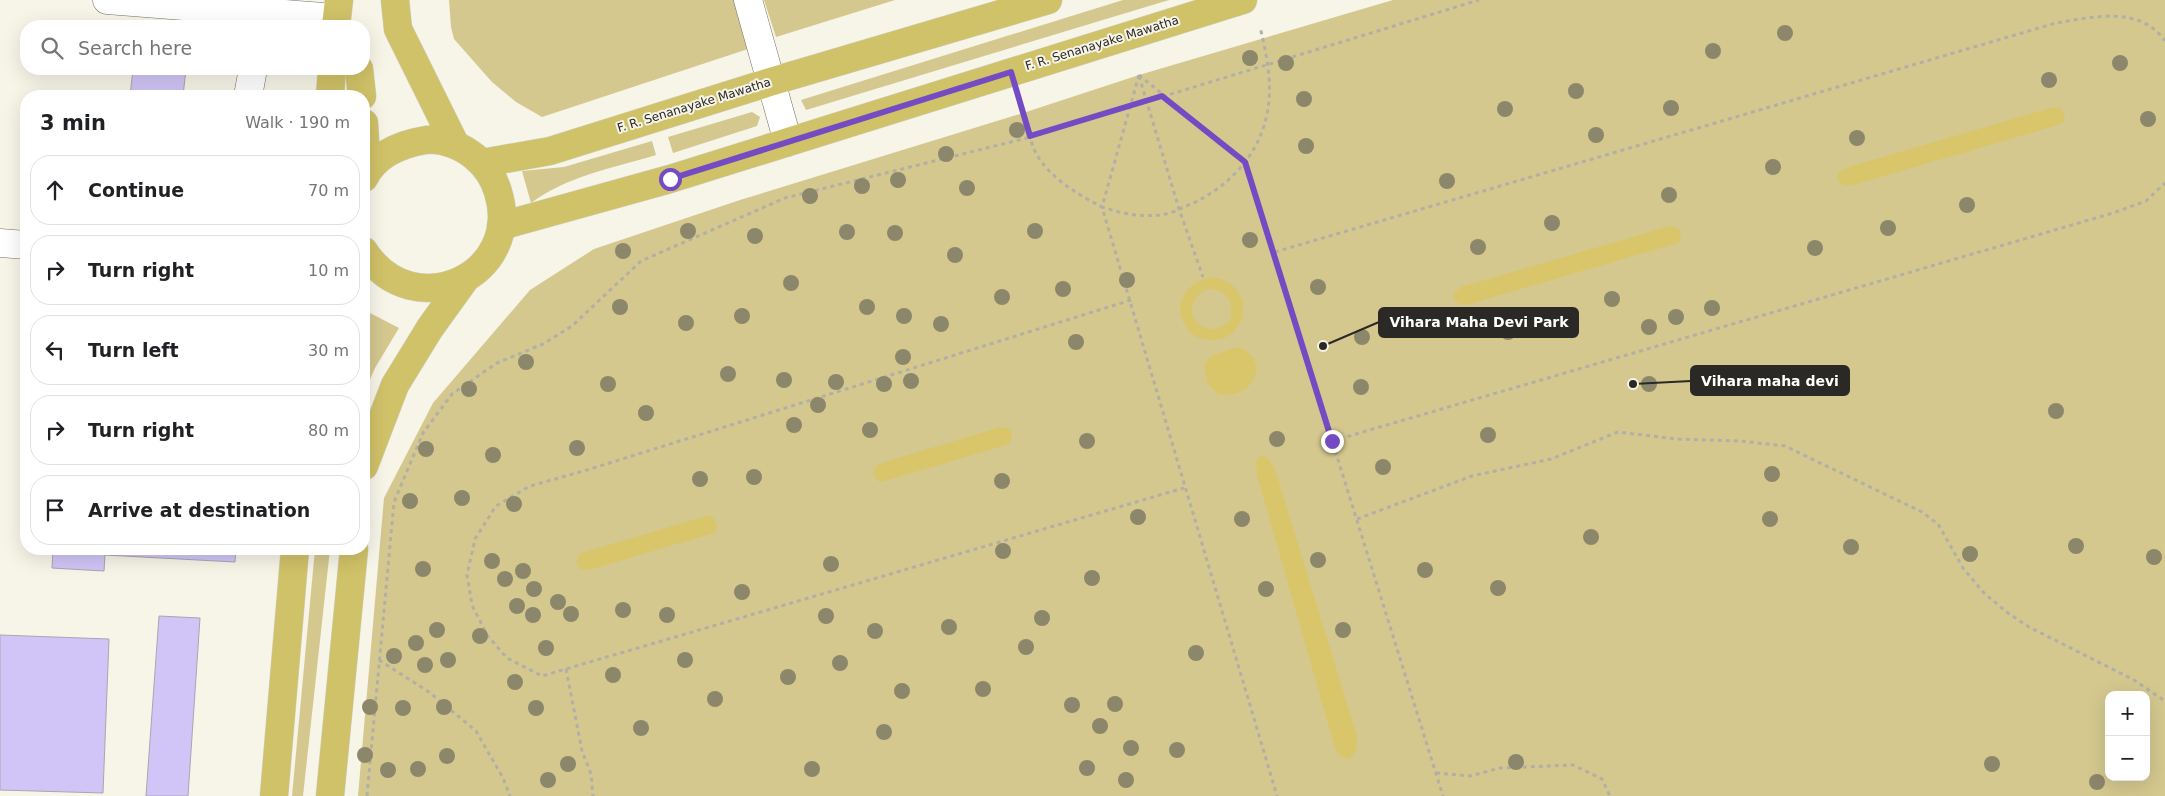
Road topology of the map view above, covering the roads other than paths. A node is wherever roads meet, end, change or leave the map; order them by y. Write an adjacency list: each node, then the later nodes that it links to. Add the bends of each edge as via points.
1 (107, 0): 6 (street)
2 (395, 0): 15 (main road, via 398,29)
3 (748, 0): 10 (street)
4 (1048, 0): 10 (main road, F. R. Senanayake Mawatha)
5 (1251, 9): 14 (main road, F. R. Senanayake Mawatha, via 1011,72)
6 (344, 14)
7 (252, 75): 11 (street)
8 (332, 75): 12 (main road)
9 (360, 75): 13 (main road)
10 (770, 82): 14 (street); 16 (main road, F. R. Senanayake Mawatha, via 550,150)
11 (249, 90)
12 (330, 90)
13 (361, 90)
14 (788, 142): 18 (main road, F. R. Senanayake Mawatha)
15 (455, 144): 16 (main road); 17 (main road, via 431,140 407,143 384,154)
16 (482, 163): 18 (main road, via 495,181 502,204)
17 (370, 169)
18 (501, 226): 22 (main road, via 495,247 483,265)
19 (0, 243): 20 (street)
20 (20, 244)
21 (370, 269): 22 (main road, via 406,286 427,289 448,286)
22 (466, 278): 23 (main road, via 395,385)
23 (370, 450)
24 (294, 555): 26 (main road)
25 (353, 555): 27 (main road)
26 (274, 796)
27 (330, 796)

